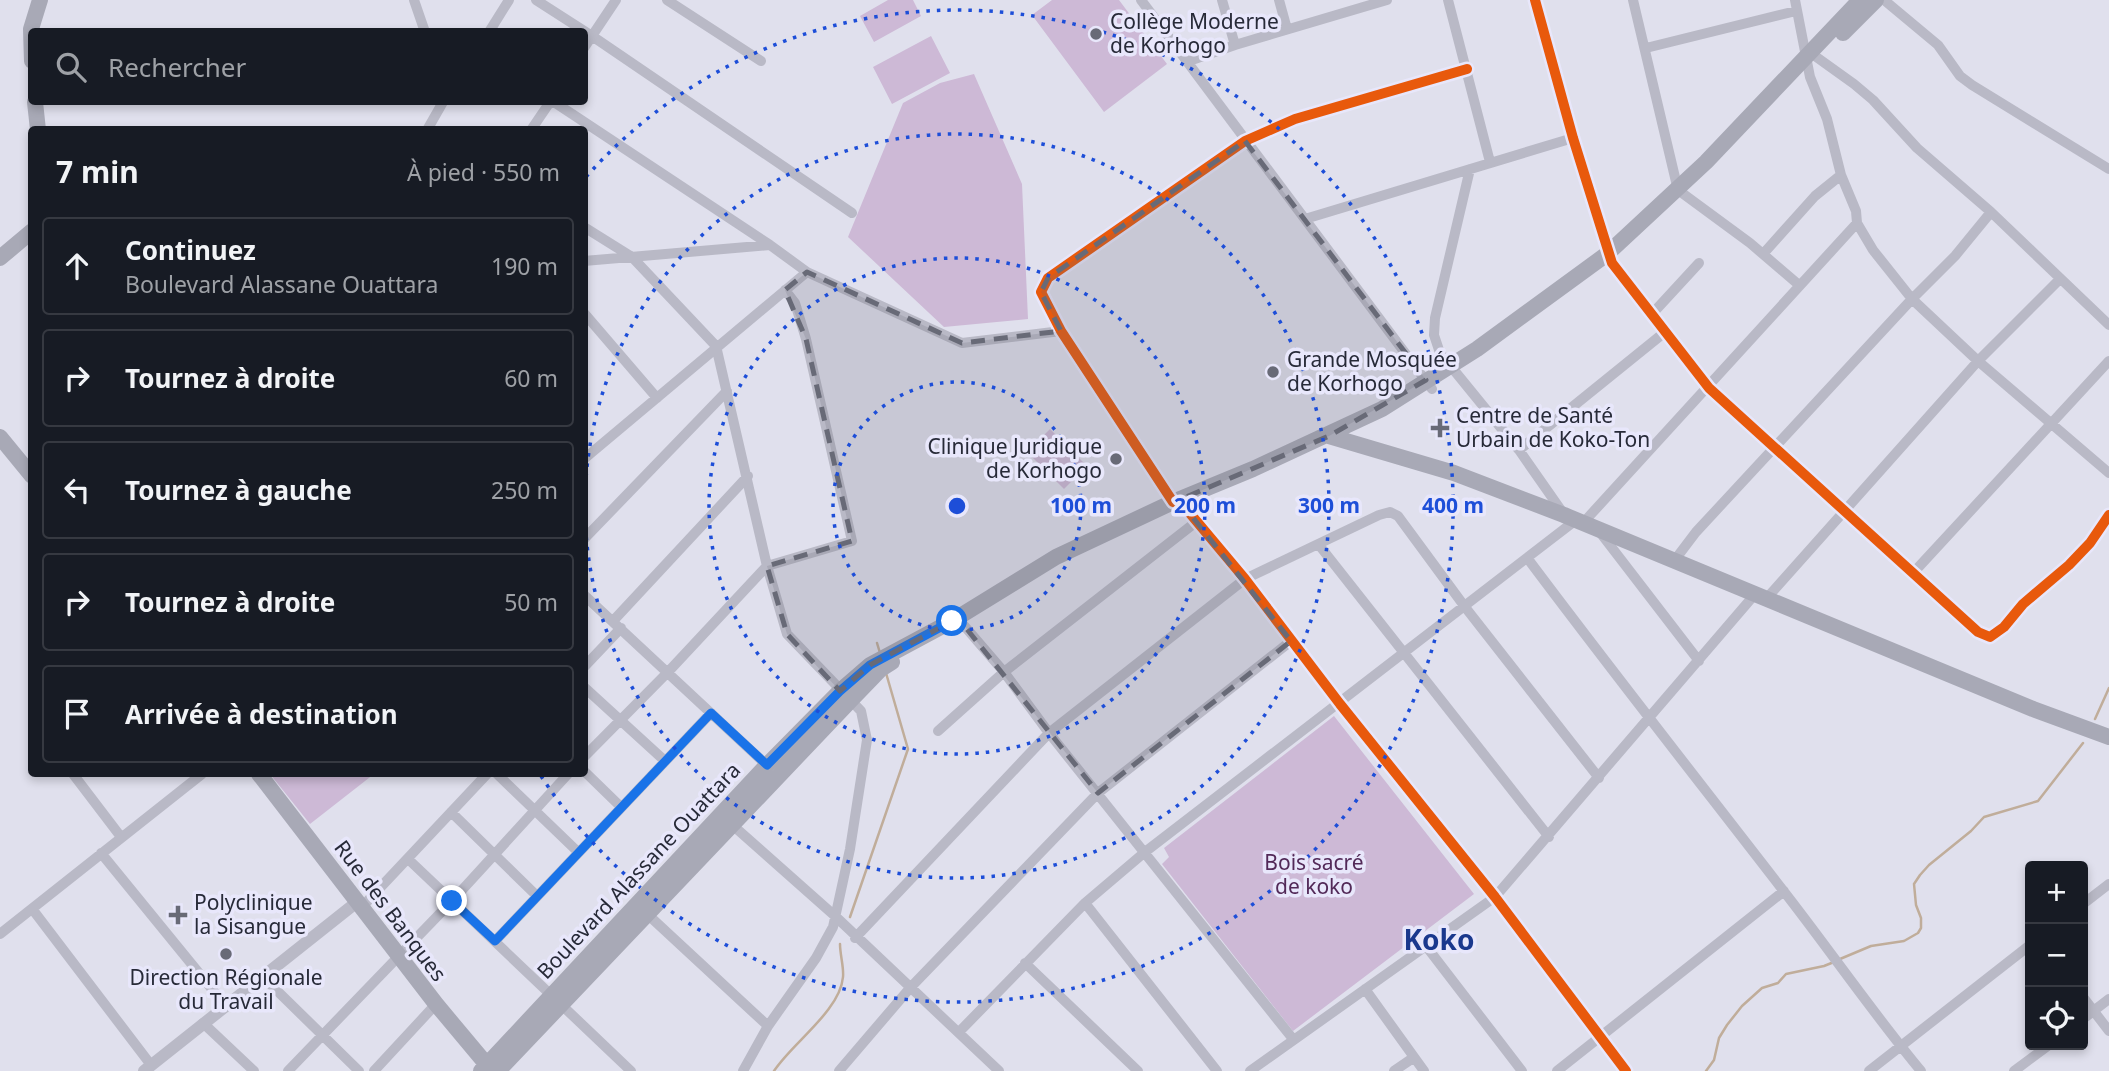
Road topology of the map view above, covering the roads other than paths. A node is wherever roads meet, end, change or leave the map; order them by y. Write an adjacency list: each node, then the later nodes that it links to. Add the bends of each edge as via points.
1 (40, 0): 18 (main road)
2 (414, 0): 19 (street)
3 (509, 0): 20 (street)
4 (536, 0): 21 (street)
5 (616, 0): 24 (street)
6 (667, 0): 29 (street)
7 (1141, 0): 30 (street)
8 (1223, 0): 26 (street)
9 (1279, 0): 22 (street)
10 (1387, 0): 22 (street)
11 (1448, 0): 31 (street)
12 (1535, 0): 39 (street)
13 (1633, 0): 27 (street)
14 (1860, 0): 28 (main road, Boulevard Alassane Ouattara)
15 (1876, 0): 28 (main road, Boulevard Alassane Ouattara)
16 (1884, 0): 43 (street, via 1938,45 1960,76)
17 (1796, 5): 27 (street); 28 (street)
18 (31, 28)
19 (424, 28)
20 (492, 28)
21 (580, 28)
22 (1287, 29): 26 (street)
23 (588, 33): 24 (street)
24 (592, 36): 25 (street); 47 (street)
25 (588, 42)
26 (1236, 45): 30 (street)
27 (1646, 48): 45 (street)
28 (1809, 57): 44 (street); 45 (main road, Boulevard Alassane Ouattara); 46 (street, via 1854,83 1917,148)
29 (761, 61)
30 (1189, 61): 40 (street)
31 (1468, 69): 40 (street, via 1296,119); 41 (street)
32 (36, 105): 36 (main road)
33 (442, 105): 37 (street)
34 (550, 105): 38 (street)
35 (557, 105): 52 (street)
36 (38, 126)
37 (431, 126)
38 (534, 126)
39 (1573, 138): 41 (street); 56 (street)
40 (1245, 141): 48 (street); 67 (street, via 1048,278 1041,292)
41 (1490, 162): 42 (street)
42 (1470, 169): 48 (street); 72 (street, via 1435,318 1440,353)
43 (2109, 169)
44 (1841, 175): 49 (street); 53 (street, via 1815,196)
45 (1683, 192): 53 (street); 56 (main road, Boulevard Alassane Ouattara)
46 (1992, 212): 60 (street); 63 (street)
47 (852, 213)
48 (1305, 219): 73 (street)
49 (1857, 223): 61 (street); 63 (street)
50 (588, 230): 54 (street)
51 (28, 234): 55 (main road)
52 (770, 245): 54 (street); 59 (street)
53 (1763, 254): 61 (street)
54 (632, 257): 57 (street); 69 (street)
55 (0, 258)
56 (1609, 259): 64 (street); 72 (main road, Boulevard Alassane Ouattara)
57 (588, 261)
58 (1699, 263): 64 (street)
59 (807, 272): 62 (street); 67 (street, via 962,343)
60 (2060, 279): 66 (street); 70 (street)
61 (1799, 285): 74 (street)
62 (785, 290): 69 (street); 95 (street, via 795,303 806,340 852,541)
63 (1912, 299): 70 (street); 80 (street)
64 (1651, 314): 68 (street)
65 (588, 318): 76 (street)
66 (2109, 325)
67 (1061, 331): 86 (street)
68 (1665, 332): 74 (street); 81 (street)
69 (716, 346): 75 (street); 76 (street)
70 (1978, 361): 77 (street); 87 (street)
71 (2109, 361): 77 (street)
72 (1453, 370): 73 (main road, Boulevard Alassane Ouattara); 81 (street)
73 (1429, 384): 79 (main road, Boulevard Alassane Ouattara)
74 (1709, 388): 80 (street); 90 (street)
75 (727, 391): 85 (street); 91 (street)
76 (657, 398): 82 (street)
77 (2052, 423): 84 (street); 96 (street)
78 (0, 437): 83 (main road)
79 (1335, 438): 86 (main road, Boulevard Alassane Ouattara); 90 (main road, via 1454,473)
80 (1775, 448): 87 (street); 94 (street)
81 (1519, 450): 90 (street)
82 (588, 456)
83 (28, 471)
84 (2109, 473)
85 (748, 476): 95 (street); 102 (street)
86 (1178, 503): 89 (street); 101 (main road, Boulevard Alassane Ouattara)
87 (1844, 512): 96 (street); 98 (street)
88 (2109, 515): 96 (street, via 2069,565 1990,637 1978,632)
89 (1196, 522): 97 (street); 109 (street)
90 (1580, 522): 93 (street); 94 (main road); 106 (street)
91 (588, 535)
92 (1319, 545): 97 (street); 100 (street, via 1390,512 1398,516); 104 (street)
93 (1528, 559): 100 (street); 115 (street)
94 (1674, 561): 98 (main road)
95 (767, 566): 108 (street); 111 (street, via 787,634)
96 (1914, 572)
97 (1245, 579): 103 (street); 117 (street)
98 (1761, 596): 106 (street); 118 (main road)
99 (588, 599): 102 (street)
100 (1465, 607): 104 (street); 129 (street)
101 (956, 622): 105 (main road, Boulevard Alassane Ouattara); 109 (street)
102 (617, 625): 107 (street); 108 (street)
103 (1292, 641): 112 (street); 130 (street)
104 (1406, 653): 112 (street); 136 (street)
105 (887, 661): 111 (main road, Boulevard Alassane Ouattara); 111 (main road, Boulevard Alassane Ouattara, via 870,665)
106 (1699, 661): 115 (street)
107 (588, 662)
108 (668, 672): 113 (street); 114 (street)
109 (1004, 672): 116 (street); 117 (street)
110 (588, 690): 114 (street)
111 (845, 695): 121 (main road, Boulevard Alassane Ouattara); 152 (street, via 861,710 867,740)
112 (1340, 704): 138 (street); 145 (street)
113 (711, 713): 120 (street); 121 (street)
114 (621, 719): 119 (street); 120 (street)
115 (1648, 720): 129 (street); 143 (street)
116 (938, 731)
117 (1049, 733): 130 (street); 154 (street)
118 (2109, 737)
119 (588, 753)
120 (665, 761): 131 (street)
121 (773, 770): 134 (main road, Boulevard Alassane Ouattara)
122 (588, 775): 131 (street)
123 (75, 777): 135 (street)
124 (198, 777): 135 (street)
125 (261, 777): 149 (main road, Rue des Banques)
126 (485, 777): 133 (street)
127 (500, 777): 132 (street)
128 (565, 777): 132 (street)
129 (1599, 778): 136 (street)
130 (1098, 793): 138 (street); 161 (street)
131 (621, 807): 137 (street)
132 (535, 809): 137 (street); 140 (street)
133 (451, 812): 140 (street); 141 (street)
134 (726, 820): 151 (main road, Boulevard Alassane Ouattara); 152 (street)
135 (121, 837): 139 (street)
136 (1549, 837): 145 (street)
137 (578, 852): 144 (street)
138 (1145, 852): 148 (street); 176 (street)
139 (101, 853): 150 (street); 167 (street)
140 (494, 855): 144 (street); 147 (street)
141 (408, 859): 147 (street); 149 (street)
142 (2109, 884): 146 (street)
143 (1784, 891): 175 (street); 177 (street)
144 (537, 896): 155 (street)
145 (1496, 897): 156 (street); 175 (street)
146 (2088, 900)
147 (452, 901): 155 (street); 158 (street)
148 (1085, 903): 159 (street); 191 (street)
149 (359, 905): 158 (main road, Rue des Banques); 160 (street)
150 (33, 909): 153 (street); 180 (street)
151 (643, 909): 164 (main road, Boulevard Alassane Ouattara); 171 (street)
152 (835, 916): 154 (street); 171 (street, via 834,928 816,958)
153 (0, 934)
154 (855, 937): 161 (street)
155 (495, 941): 164 (street)
156 (1426, 946): 162 (street); 195 (street)
157 (2025, 949): 177 (street)
158 (398, 955): 166 (main road, Rue des Banques); 174 (street)
159 (1025, 963): 173 (street); 190 (street)
160 (262, 976): 167 (street); 174 (street)
161 (909, 988): 173 (street); 188 (street)
162 (1365, 989): 176 (street); 179 (street)
163 (2109, 999): 168 (street)
164 (557, 1000): 181 (main road, Boulevard Alassane Ouattara); 186 (street)
165 (2088, 1003): 168 (street)
166 (436, 1004): 181 (main road, Rue des Banques); 185 (street)
167 (225, 1005): 170 (street)
168 (2094, 1011): 169 (street); 172 (street)
169 (2088, 1015)
170 (202, 1023): 180 (street); 182 (street)
171 (768, 1026): 187 (street)
172 (2109, 1031)
173 (959, 1032): 189 (street)
174 (321, 1035): 183 (street); 184 (street)
175 (1601, 1037): 196 (street); 197 (street)
176 (1293, 1039): 192 (street)
177 (1901, 1047): 198 (street); 199 (street)
178 (2042, 1050): 200 (street)
179 (1413, 1058): 193 (street); 194 (street)
180 (148, 1068)
181 (489, 1069)
182 (254, 1071)
183 (288, 1071)
184 (359, 1071)
185 (374, 1071)
186 (631, 1071)
187 (743, 1071)
188 (839, 1071)
189 (999, 1071)
190 (1138, 1071)
191 (1217, 1071)
192 (1250, 1071)
193 (1394, 1071)
194 (1424, 1071)
195 (1521, 1071)
196 (1558, 1071)
197 (1626, 1071)
198 (1869, 1071)
199 (1921, 1071)
200 (2014, 1071)

